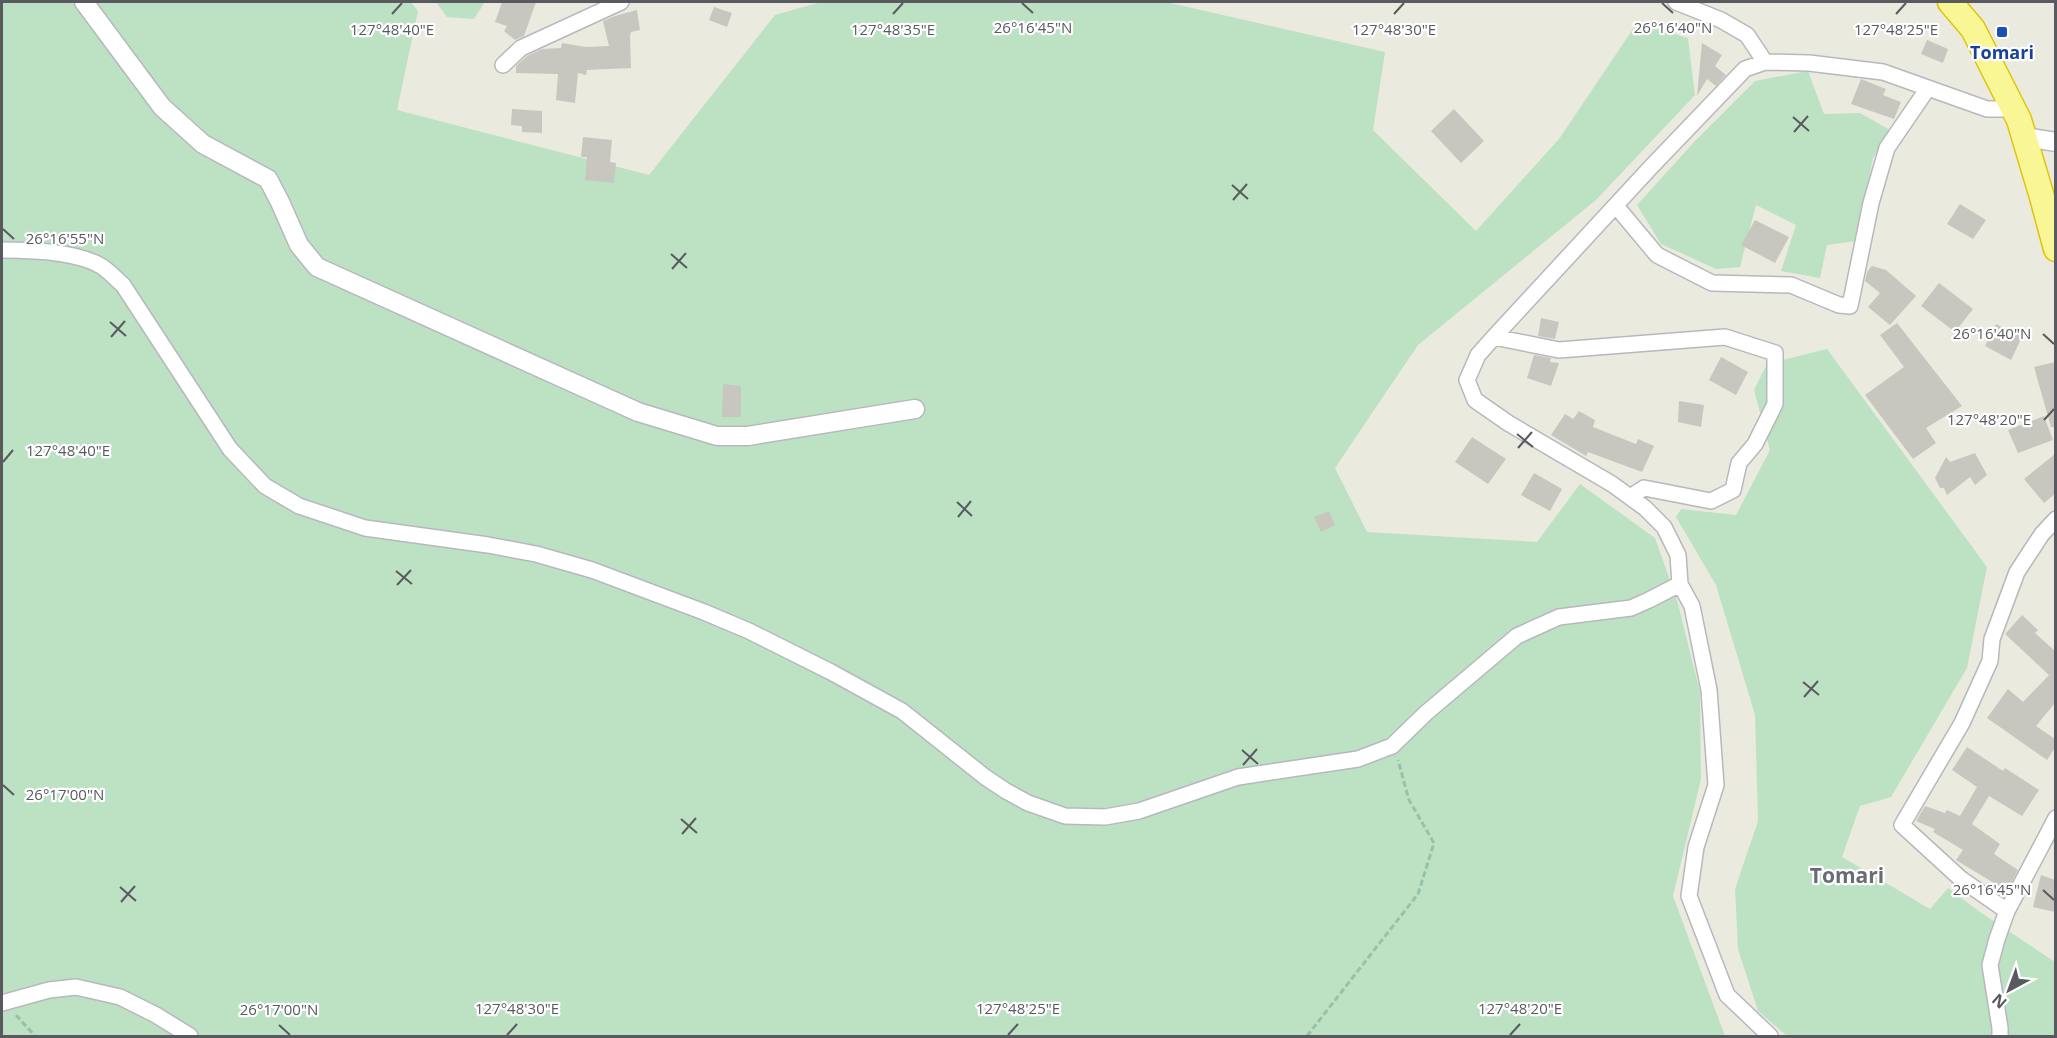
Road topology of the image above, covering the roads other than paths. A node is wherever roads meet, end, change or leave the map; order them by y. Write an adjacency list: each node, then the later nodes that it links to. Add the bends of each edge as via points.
1 (84, 2): 15 (street, via 162,107 203,144 268,179 299,245 317,267 638,412 717,436 748,436)
2 (621, 2): 6 (street, via 521,48)
3 (1676, 2): 5 (street, via 1747,35)
4 (1950, 2): 8 (highway, via 1973,29)
5 (1765, 62): 7 (street, via 1882,72); 11 (street, via 1745,69)
6 (502, 65)
7 (1928, 87): 8 (street, via 1987,109); 11 (street, via 1887,148 1871,203 1850,306 1791,285 1712,283 1657,255)
8 (2014, 109): 9 (highway)
9 (2025, 136): 10 (street); 12 (highway)
10 (2055, 141)
11 (1616, 206): 14 (street)
12 (2055, 249)
13 (2, 250): 18 (street, via 37,250 100,265 123,285 230,449 265,486 300,506 365,528 536,554 592,570 704,612 749,631 902,711 985,777 1028,803 1065,816 1105,817 1139,811 1238,777 1358,759 1392,746 1517,636 1559,617 1630,608)
14 (1494, 337): 16 (street, via 1478,355 1467,380 1475,400); 16 (street, via 1559,350 1725,337 1775,353 1775,404 1755,444 1739,463 1733,490 1711,501 1644,488)
15 (915, 409)
16 (1630, 497): 18 (street, via 1664,527 1678,555)
17 (2055, 519): 20 (street, via 2017,572 1992,639 1990,661 1962,723 1902,825 1961,879)
18 (1680, 584): 23 (street, via 1692,606 1709,690 1716,785 1696,847 1689,896 1727,995)
19 (2055, 818): 20 (street)
20 (2007, 911): 24 (street, via 1990,965)
21 (3, 1003): 22 (street, via 76,987 120,997)
22 (190, 1036)
23 (1770, 1036)
24 (2000, 1036)

